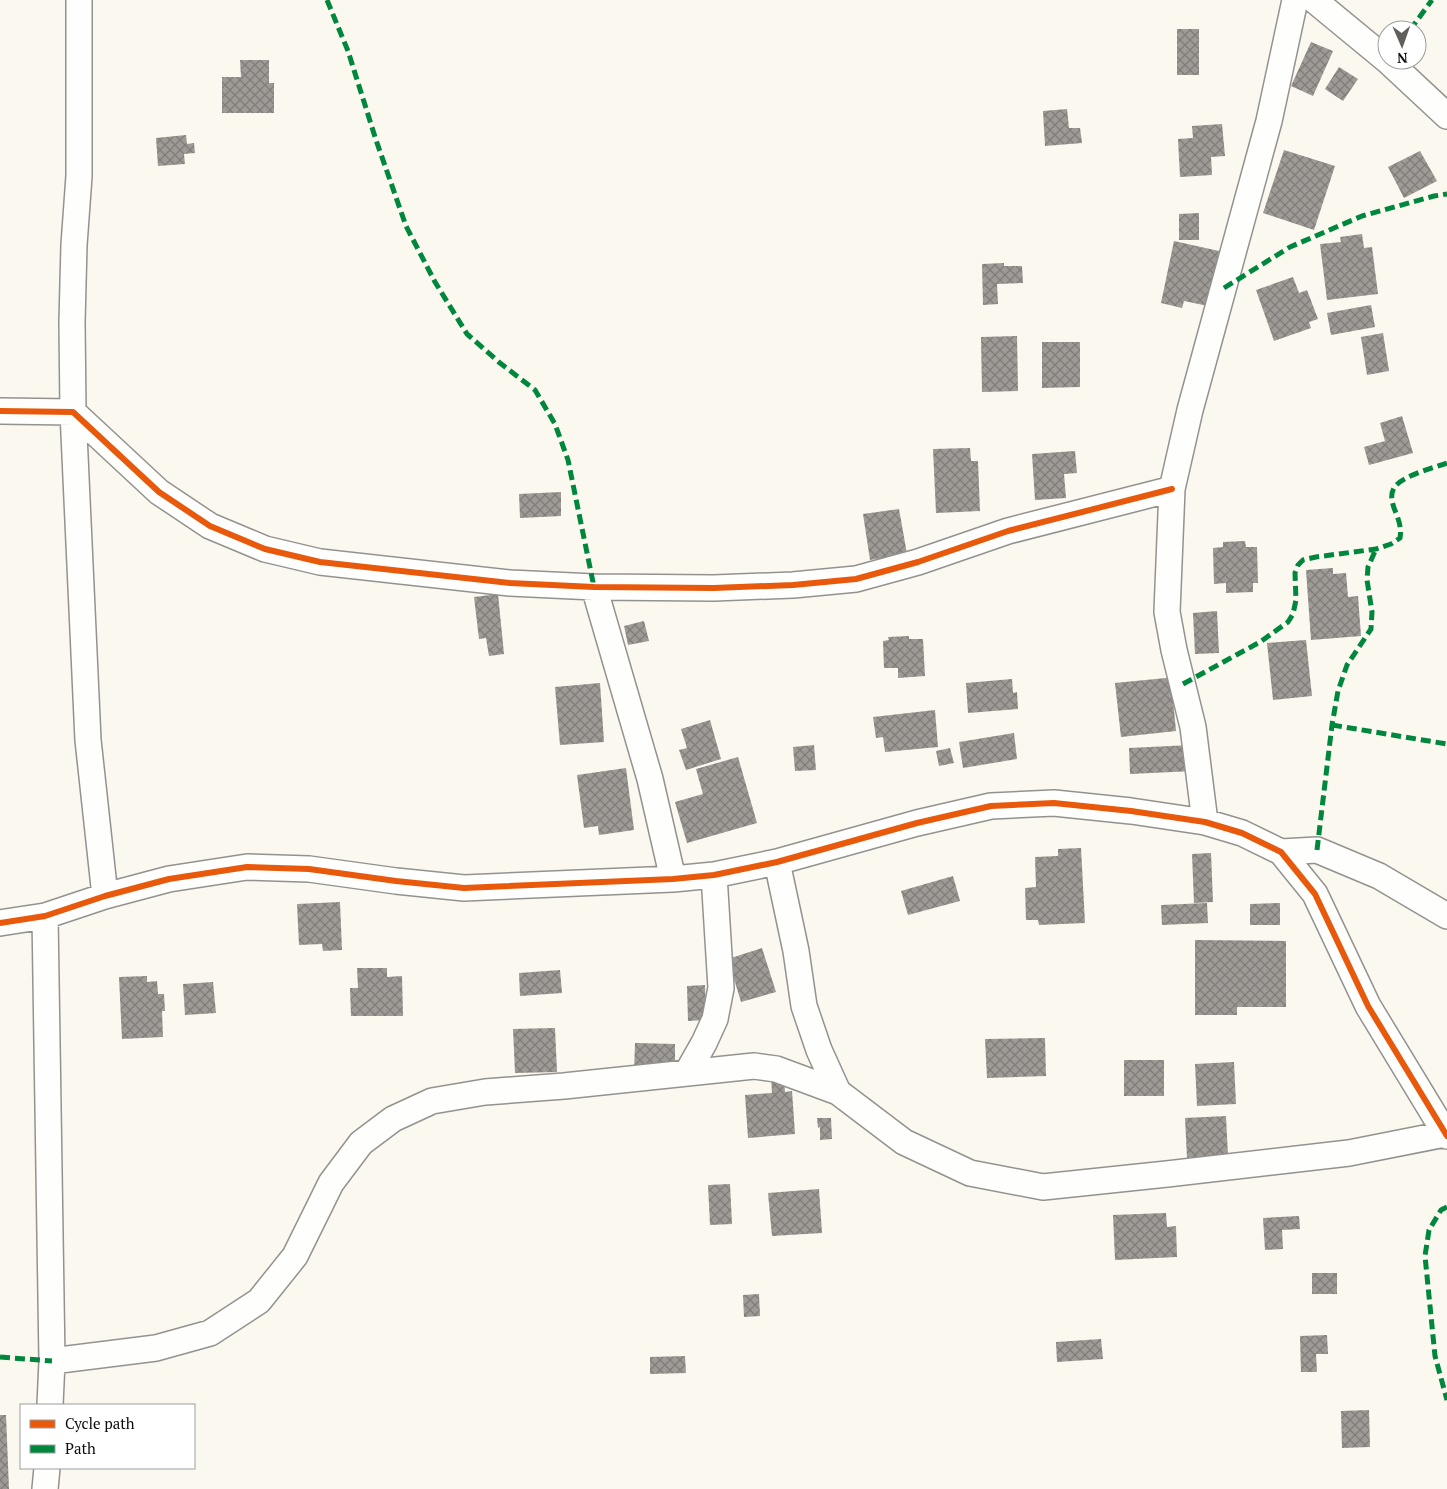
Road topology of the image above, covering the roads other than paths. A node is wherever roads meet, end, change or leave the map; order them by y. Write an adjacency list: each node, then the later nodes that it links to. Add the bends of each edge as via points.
1 (79, 0): 6 (street, via 79,176 72,322)
2 (1295, 0): 7 (street, via 1269,121 1190,410)
3 (1314, 0): 4 (street, via 1388,61)
4 (1447, 116)
5 (0, 411): 6 (street)
6 (73, 412): 8 (street, via 160,492 210,526 264,549 320,562 510,583); 14 (street, via 88,740)
7 (1172, 489): 8 (street, via 1008,532 856,579 714,588); 9 (street, via 1167,612 1193,727)
8 (594, 587): 13 (street, via 650,779)
9 (1205, 822): 10 (street, via 1242,833); 11 (street, via 1054,803 991,806 916,822)
10 (1281, 852): 16 (street, via 1317,850 1380,876); 20 (street, via 1315,894 1368,1006)
11 (777, 862): 12 (street); 19 (street, via 804,1006)
12 (714, 875): 13 (street); 18 (street, via 721,988 715,1018)
13 (673, 879): 14 (street, via 464,888 308,869 247,867 169,879)
14 (105, 896): 15 (street)
15 (44, 916): 17 (street); 21 (street)
16 (1447, 916)
17 (0, 923)
18 (687, 1072): 19 (street, via 754,1066 776,1069); 21 (street, via 484,1092 424,1104 393,1119 361,1142 331,1183 295,1256 259,1301 210,1334 156,1348)
19 (838, 1092): 20 (street, via 904,1142 970,1173 1043,1187 1349,1154)
20 (1446, 1135)
21 (52, 1361): 22 (street)
22 (50, 1404)
23 (47, 1469): 24 (street)
24 (46, 1489)

